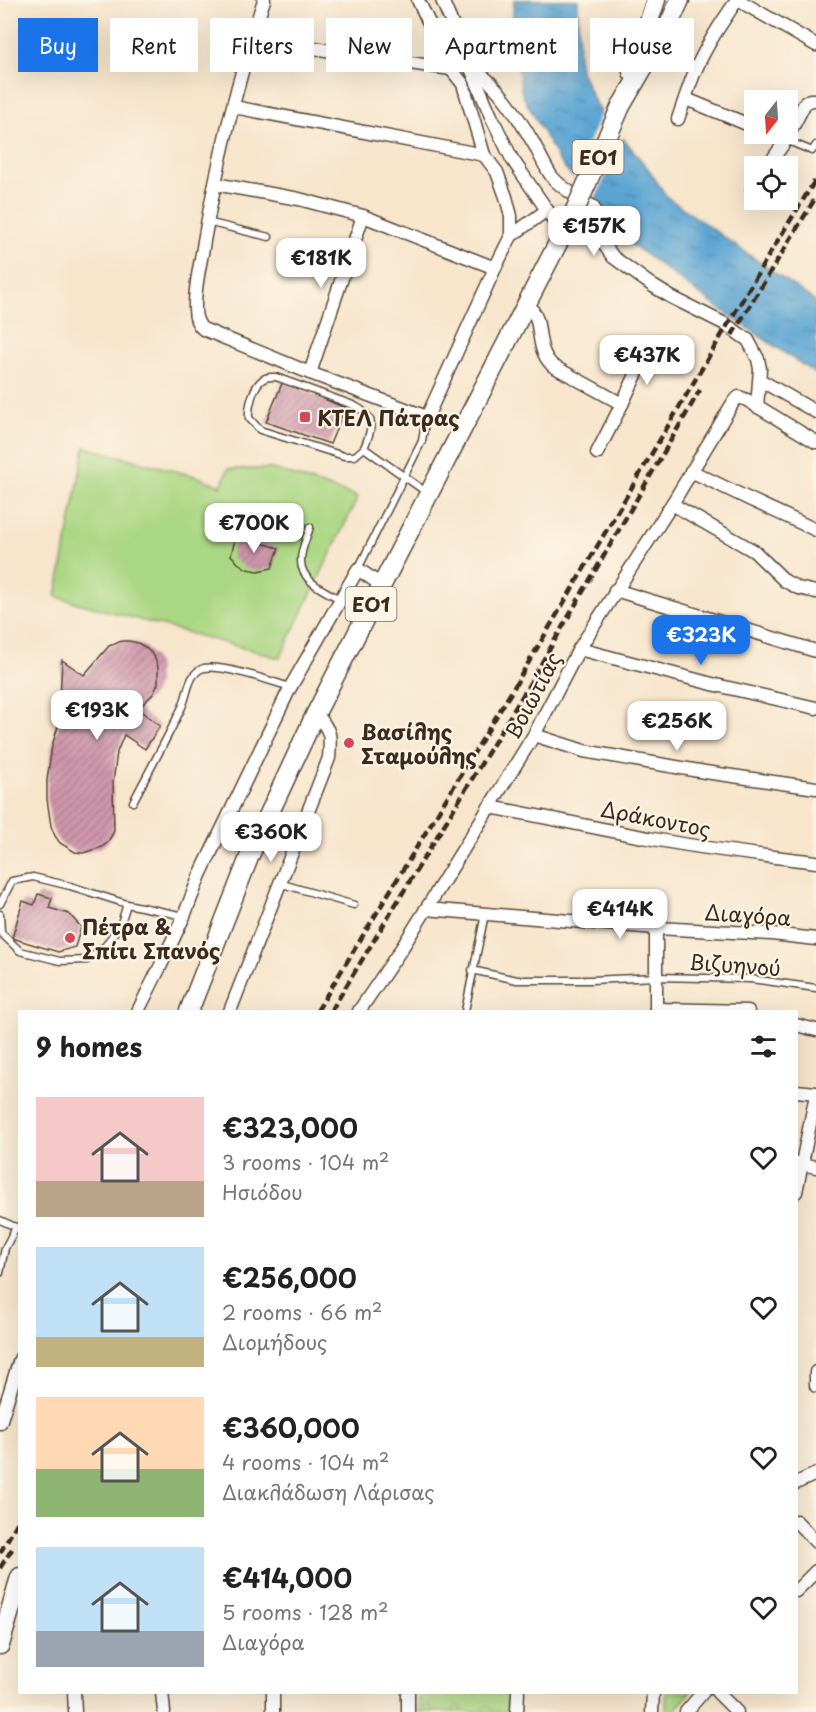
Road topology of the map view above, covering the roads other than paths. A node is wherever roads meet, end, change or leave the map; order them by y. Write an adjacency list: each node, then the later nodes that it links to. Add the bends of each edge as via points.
1 (264, 0): 7 (street)
2 (418, 0): 8 (street)
3 (442, 0): 9 (street)
4 (656, 0): 19 (main road, ΕΟ1)
5 (680, 0): 19 (main road, ΕΟ1)
6 (738, 0): 10 (street); 17 (street, via 706,50)
7 (258, 18)
8 (427, 18)
9 (450, 18)
10 (816, 45)
11 (314, 48): 12 (street)
12 (424, 65)
13 (243, 72): 20 (street)
14 (453, 72): 26 (street, via 463,84)
15 (473, 72): 28 (street, via 512,159)
16 (479, 72): 38 (street, via 506,100 552,177 593,207 603,243 613,257 653,286 748,340 758,359)
17 (686, 99): 22 (street); 23 (street)
18 (816, 100): 21 (street, via 805,103)
19 (621, 106): 31 (main road, ΕΟ1, bridge)
20 (234, 107): 26 (street); 27 (street)
21 (798, 117)
22 (678, 118)
23 (744, 123)
24 (795, 144): 25 (lane, via 812,151)
25 (816, 145)
26 (484, 155): 32 (street, via 503,187 511,216)
27 (215, 183): 29 (street); 30 (street)
28 (547, 210): 31 (street); 32 (street)
29 (363, 216): 34 (street); 37 (street)
30 (207, 222): 33 (lane); 37 (street, via 196,293 199,326)
31 (563, 234): 35 (main road, ΕΟ1)
32 (511, 236): 34 (street)
33 (269, 237)
34 (495, 267): 42 (street)
35 (528, 303): 39 (street, via 537,320 547,360); 48 (main road, ΕΟ1)
36 (645, 356): 39 (street)
37 (310, 373): 42 (street)
38 (760, 380): 40 (street); 41 (street)
39 (622, 404): 45 (street)
40 (757, 407): 43 (street); 46 (street, Βοιωτίας, via 740,398 733,403)
41 (816, 412)
42 (426, 417): 47 (lane, via 422,441)
43 (816, 442)
44 (364, 448): 44 (lane, via 355,456 344,456 260,430 249,418 248,410 257,386 268,376 276,377 365,411 372,428); 47 (lane)
45 (597, 453)
46 (691, 471): 49 (street, Βοιωτίας); 51 (street)
47 (404, 478): 48 (lane); 52 (lane)
48 (429, 495): 53 (main road, ΕΟ1)
49 (672, 504): 54 (street, Βοιωτίας); 55 (street, via 754,551 785,581)
50 (310, 527): 56 (lane, via 301,560 303,572 315,586)
51 (816, 530)
52 (358, 569): 53 (street); 56 (street)
53 (381, 585): 61 (main road, ΕΟ1)
54 (615, 590): 57 (street, Βοιωτίας); 58 (street)
55 (816, 592)
56 (340, 599): 59 (street)
57 (579, 649): 60 (street); 62 (street, Βοιωτίας)
58 (816, 651)
59 (290, 688): 64 (lane, via 220,668 202,669 194,675 183,705); 74 (street)
60 (816, 708)
61 (316, 712): 67 (street, via 328,728 329,758); 81 (main road, ΕΟ1, via 250,855)
62 (534, 735): 63 (street, via 584,751); 65 (street, Βοιωτίας)
63 (816, 788)
64 (133, 802)
65 (489, 807): 66 (street, Δράκοντος, via 660,840); 71 (street, Βοιωτίας)
66 (816, 862)
67 (279, 883): 70 (lane); 82 (street)
68 (0, 904): 69 (lane, via 12,881 33,877)
69 (126, 904): 73 (lane, via 121,923 105,946 87,960 60,961 20,951 1,933); 74 (lane)
70 (354, 905)
71 (426, 909): 72 (street, Διαγόρα); 83 (street, Βοιωτίας)
72 (485, 913): 75 (street, Διαγόρα); 77 (lane)
73 (0, 914)
74 (184, 916): 80 (street)
75 (656, 928): 76 (street, Διαγόρα); 78 (street)
76 (816, 939)
77 (472, 970): 78 (lane, Βιζυηνού, via 517,980); 84 (lane)
78 (656, 977): 79 (lane, Βιζυηνού, via 751,979); 85 (street)
79 (816, 988)
80 (139, 1010)
81 (189, 1010)
82 (230, 1010)
83 (360, 1010)
84 (465, 1010)
85 (656, 1010)
86 (798, 1026): 87 (street)
87 (816, 1030)
88 (798, 1091): 89 (street)
89 (816, 1094): 90 (street)
90 (800, 1163): 91 (street)
91 (816, 1167)
92 (0, 1220): 93 (lane)
93 (17, 1228): 94 (lane, via 5,1248)
94 (0, 1273)
95 (18, 1365): 98 (street)
96 (816, 1372): 97 (street)
97 (816, 1386)
98 (0, 1423)
99 (816, 1474): 100 (street)
100 (798, 1481)
101 (798, 1523): 102 (street)
102 (816, 1542)
103 (816, 1571): 105 (street)
104 (18, 1584): 106 (main road)
105 (798, 1589)
106 (0, 1645)
107 (74, 1694): 115 (street)
108 (162, 1694): 116 (street)
109 (273, 1694): 117 (street)
110 (408, 1694): 118 (street)
111 (518, 1694): 119 (street)
112 (653, 1694): 120 (street)
113 (701, 1694): 121 (street)
114 (719, 1694): 122 (street)
115 (75, 1712)
116 (164, 1712)
117 (273, 1712)
118 (408, 1712)
119 (518, 1712)
120 (652, 1712)
121 (686, 1712)
122 (737, 1712)

